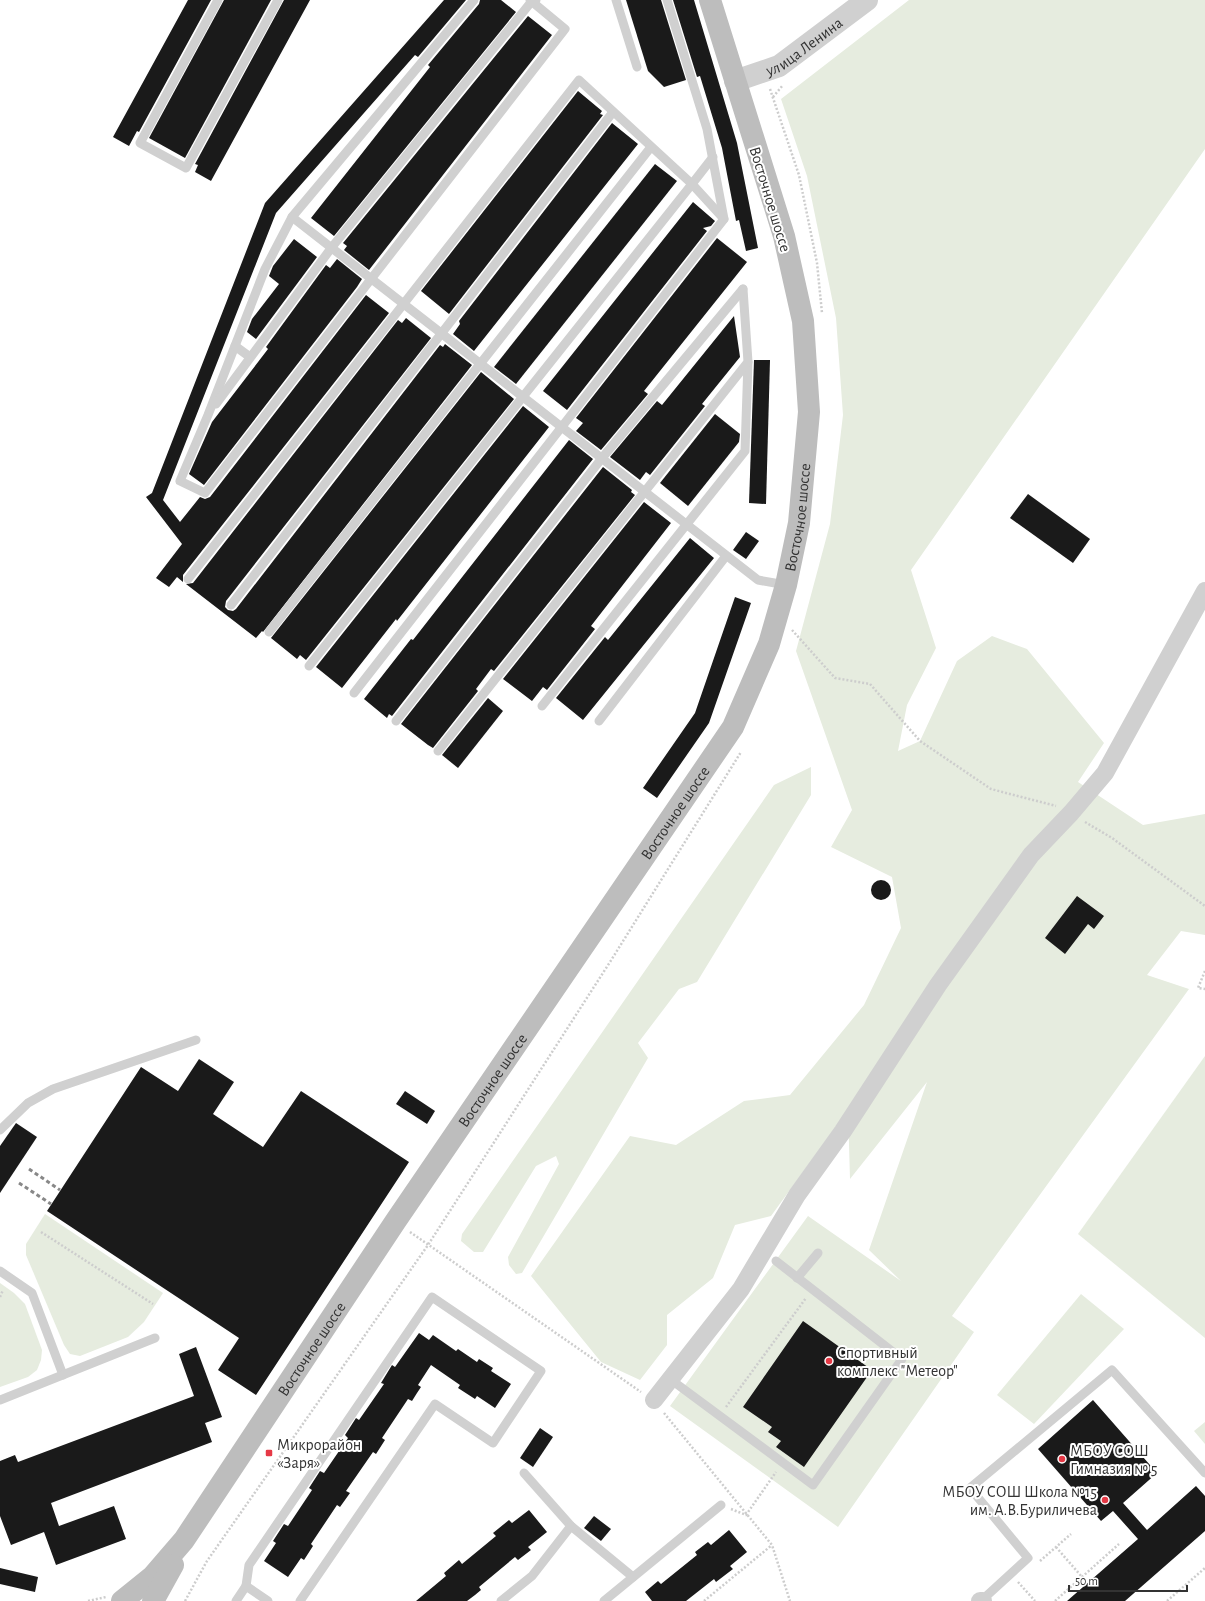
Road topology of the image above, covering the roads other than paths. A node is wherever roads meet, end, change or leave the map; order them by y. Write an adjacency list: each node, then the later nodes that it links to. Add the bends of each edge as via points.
1 (218, 0): 2 (lane, via 140,143 186,168)
2 (278, 0)
3 (474, 0): 15 (lane)
4 (533, 0): 17 (lane); 18 (lane, via 565,29)
5 (616, 0): 9 (lane)
6 (667, 0): 13 (lane, via 707,129)
7 (710, 0): 10 (main road, Восточное шоссе)
8 (867, 0): 10 (street, улица Ленина, via 779,66)
9 (637, 68)
10 (735, 81): 33 (main road, Восточное шоссе, via 784,236 803,321 809,412 799,523)
11 (613, 112): 12 (lane); 19 (lane, via 579,80); 20 (lane)
12 (651, 147): 14 (lane); 24 (lane)
13 (713, 158): 14 (lane); 16 (lane)
14 (692, 184): 16 (lane); 25 (lane)
15 (292, 217): 17 (lane); 21 (lane, via 265,269)
16 (724, 219): 27 (lane)
17 (332, 247): 18 (lane); 22 (lane)
18 (371, 278): 19 (lane); 26 (lane, via 204,494 180,481)
19 (404, 304): 20 (lane); 32 (lane)
20 (442, 333): 24 (lane); 35 (lane)
21 (235, 346): 22 (lane); 26 (lane)
22 (250, 358): 26 (lane)
23 (748, 362): 28 (lane, via 742,289); 29 (lane); 30 (lane, via 745,451)
24 (480, 364): 25 (lane); 36 (lane)
25 (523, 397): 27 (lane); 37 (lane)
26 (208, 415)
27 (562, 427): 28 (lane); 38 (lane)
28 (602, 458): 29 (lane); 40 (lane)
29 (645, 492): 30 (lane); 42 (lane)
30 (687, 525): 31 (lane); 39 (lane)
31 (726, 556): 33 (lane, via 758,580); 41 (lane)
32 (188, 579)
33 (786, 585): 57 (main road, Восточное шоссе, via 769,644 734,727 395,1222)
34 (1205, 591): 51 (street, via 1105,773 1032,855 938,985 843,1131 797,1195 741,1289)
35 (231, 605)
36 (269, 632)
37 (310, 666)
38 (354, 693)
39 (542, 706)
40 (396, 720)
41 (599, 721)
42 (438, 751)
43 (196, 1040): 44 (lane, via 53,1089 28,1103)
44 (0, 1130)
45 (818, 1253): 48 (lane)
46 (776, 1261): 48 (lane)
47 (0, 1271): 50 (lane, via 32,1293)
48 (797, 1278): 51 (lane, via 902,1359 813,1485)
49 (155, 1338): 50 (lane)
50 (64, 1375): 52 (lane)
51 (670, 1379): 53 (street)
52 (0, 1400)
53 (654, 1400)
54 (1205, 1472): 68 (lane, via 1112,1370 970,1488 1028,1558)
55 (524, 1473): 58 (lane)
56 (721, 1505): 59 (lane)
57 (196, 1522): 61 (main road, Восточное шоссе, via 171,1557 141,1587); 62 (main road, Восточное шоссе)
58 (571, 1526): 59 (lane); 66 (lane, via 532,1576)
59 (633, 1577): 67 (lane)
60 (246, 1586): 63 (lane); 64 (lane); 65 (lane, via 249,1565 432,1297 541,1371 492,1443 435,1404)
61 (122, 1601)
62 (153, 1601)
63 (236, 1601)
64 (268, 1601)
65 (300, 1601)
66 (501, 1601)
67 (604, 1601)
68 (982, 1601)

